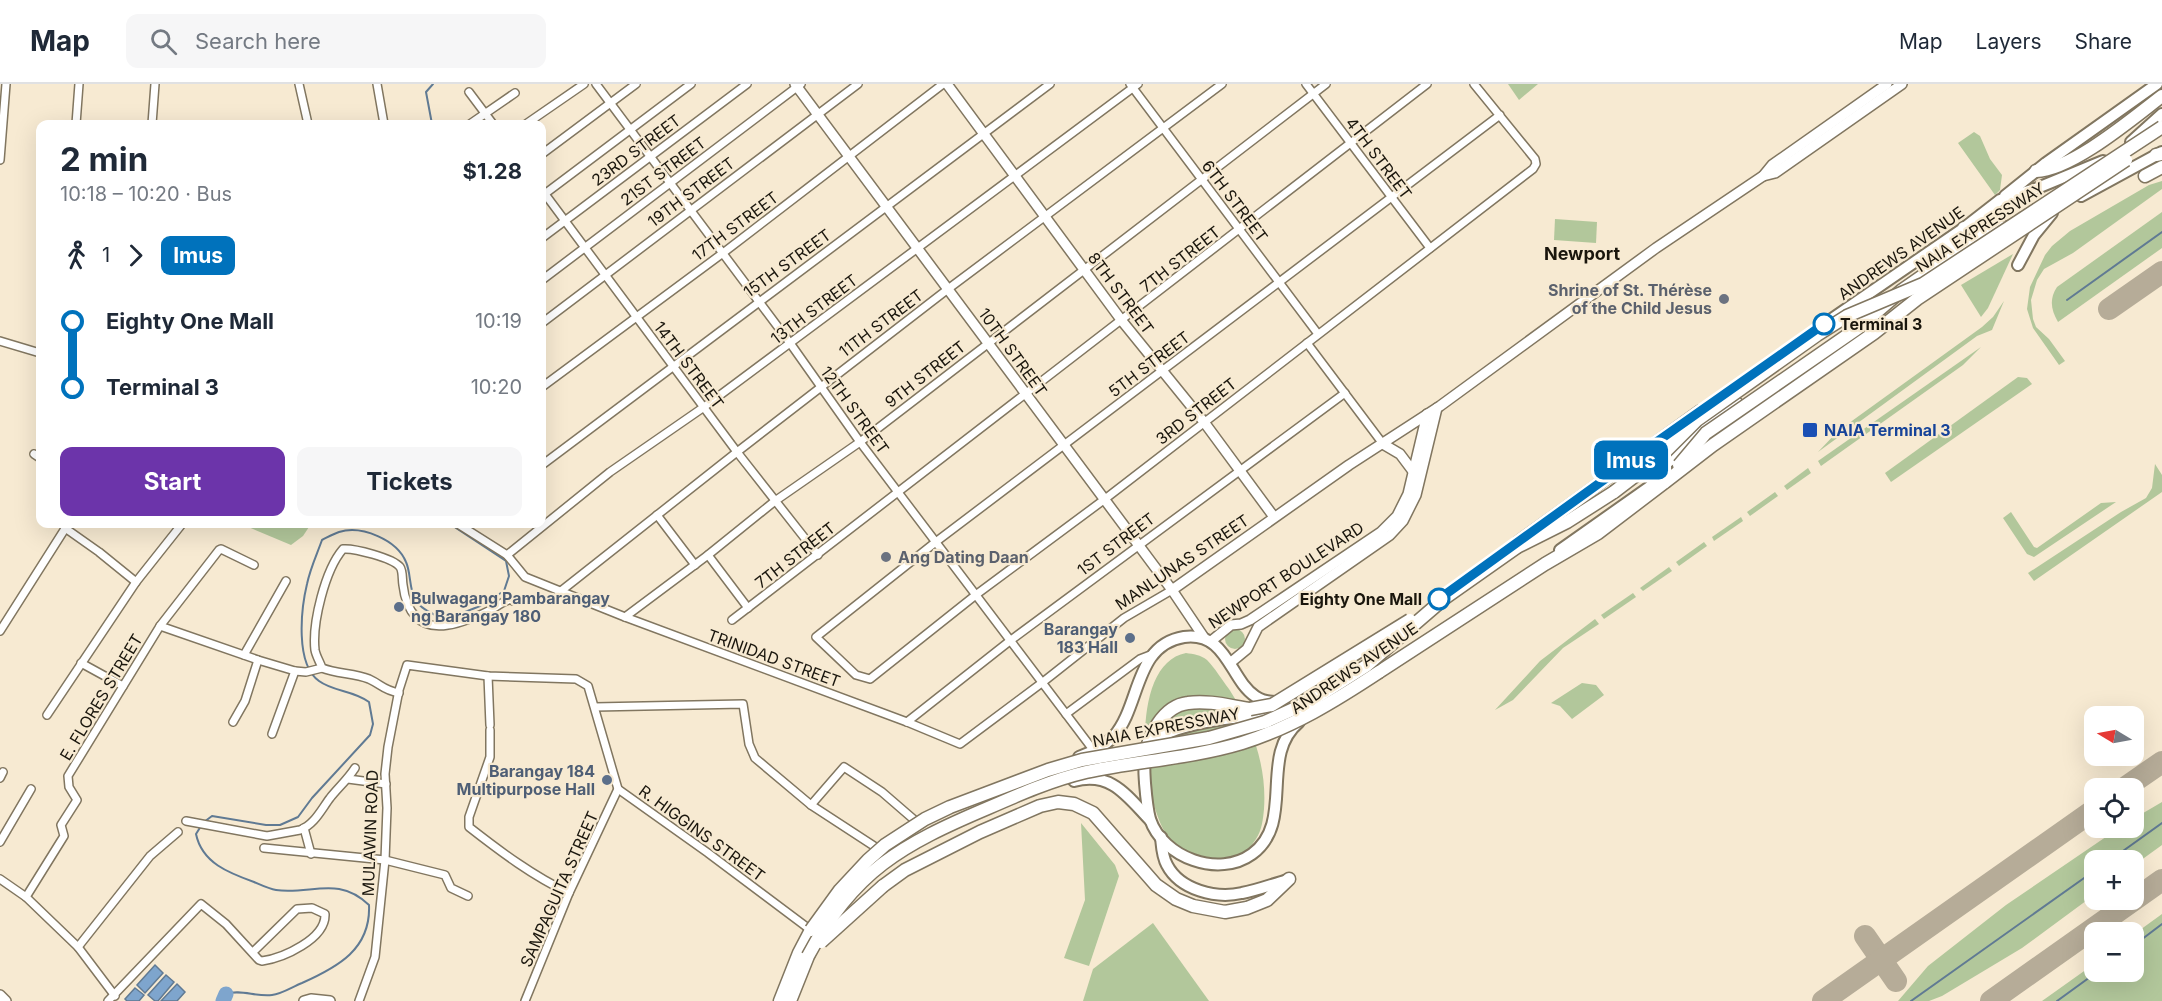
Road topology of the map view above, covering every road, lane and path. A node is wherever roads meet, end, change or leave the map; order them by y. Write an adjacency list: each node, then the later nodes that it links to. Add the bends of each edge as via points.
1 (6, 84): 50 (street)
2 (79, 84): 33 (street)
3 (155, 84): 34 (street)
4 (299, 84): 35 (street)
5 (377, 84): 36 (street)
6 (584, 84): 39 (street)
7 (596, 84): 28 (street, 12TH STREET)
8 (636, 84): 28 (street)
9 (691, 84): 42 (street)
10 (747, 84): 47 (street, 23RD STREET)
11 (858, 84): 30 (street, 19TH STREET)
12 (945, 84): 43 (street, 8TH STREET); 48 (street, 17TH STREET)
13 (1050, 84): 43 (street, 15TH STREET)
14 (1222, 84): 40 (street, 11TH STREET)
15 (1306, 84): 26 (street, 4TH STREET)
16 (1326, 84): 26 (street, 9TH STREET)
17 (1427, 84): 45 (street, 7TH STREET)
18 (1474, 84): 32 (street)
19 (1887, 84): 53 (street, via 1772,165)
20 (1902, 84): 53 (street, via 1775,172)
21 (2157, 84): 51 (main road)
22 (798, 85): 30 (street, 10TH STREET); 56 (street, 21ST STREET)
23 (1133, 85): 40 (street, 6TH STREET); 52 (street, 13TH STREET)
24 (469, 92): 29 (street)
25 (515, 93): 29 (street)
26 (1313, 93): 45 (street, 4TH STREET); 55 (street, 9TH STREET)
27 (2162, 96): 51 (highway, via 2068,161 2053,169)
28 (610, 103): 42 (street, 12TH STREET); 46 (street)
29 (485, 114): 37 (street); 38 (street)
30 (818, 114): 48 (street, 10TH STREET); 62 (street, 19TH STREET)
31 (2162, 114): 60 (main road, ANDREWS AVENUE, via 2100,163)
32 (1500, 115): 58 (street, 5TH STREET); 72 (street, 3RD STREET, via 1536,164)
33 (76, 120)
34 (152, 120)
35 (307, 120)
36 (383, 120)
37 (476, 120)
38 (490, 120)
39 (532, 120)
40 (1163, 127): 55 (street, 6TH STREET); 64 (street, 11TH STREET)
41 (2162, 127): 108 (highway, NAIA EXPRESSWAY, bridge, via 1923,284 1847,316 1817,335 1697,420)
42 (630, 129): 47 (street, 12TH STREET); 57 (street)
43 (984, 134): 52 (street, 8TH STREET); 61 (street, 15TH STREET)
44 (2162, 136): 113 (highway, NAIA EXPRESSWAY, bridge, via 1917,299)
45 (1351, 144): 58 (street, 4TH STREET); 68 (street, 7TH STREET)
46 (546, 151)
47 (650, 156): 56 (street, 12TH STREET); 65 (street, 23RD STREET)
48 (849, 157): 61 (street, 10TH STREET); 73 (street, 17TH STREET)
49 (2161, 157): 54 (highway); 63 (main road, ANDREWS AVENUE)
50 (0, 160)
51 (2036, 171): 60 (main road)
52 (1014, 176): 64 (street, 8TH STREET); 71 (street, 13TH STREET)
53 (1763, 176): 100 (street, via 1647,254)
54 (2145, 176)
55 (1202, 179): 68 (street, 6TH STREET); 75 (street, 9TH STREET)
56 (670, 183): 62 (street, 12TH STREET); 70 (street, 21ST STREET)
57 (546, 190)
58 (1392, 197): 72 (street, 4TH STREET); 78 (street, 5TH STREET)
59 (546, 198): 65 (street, 14TH STREET)
60 (2000, 200): 67 (main road, ANDREWS AVENUE)
61 (887, 207): 71 (street, 10TH STREET); 80 (street, 15TH STREET)
62 (690, 210): 73 (street, 12TH STREET); 76 (street, 19TH STREET)
63 (2056, 210): 66 (main road, ANDREWS AVENUE); 74 (main road, via 2034,235)
64 (1046, 217): 75 (street, 8TH STREET); 79 (street, 11TH STREET)
65 (564, 220): 69 (street, 23RD STREET); 70 (street, 14TH STREET)
66 (2032, 225): 84 (highway, via 1990,229); 95 (main road, ANDREWS AVENUE)
67 (1965, 228): 84 (highway, via 1958,243 1886,295); 91 (main road, ANDREWS AVENUE)
68 (1239, 230): 78 (street, 6TH STREET); 83 (street, 7TH STREET)
69 (546, 235)
70 (585, 247): 76 (street, 14TH STREET); 77 (street, 21ST STREET)
71 (918, 248): 79 (street, 10TH STREET); 87 (street, 13TH STREET)
72 (1431, 248): 85 (street, 3RD STREET)
73 (723, 253): 80 (street, 12TH STREET); 81 (street, 17TH STREET)
74 (2018, 265)
75 (1084, 269): 83 (street, 8TH STREET); 88 (street, 9TH STREET)
76 (605, 275): 81 (street, 14TH STREET); 82 (street, 19TH STREET)
77 (546, 277)
78 (1279, 282): 85 (street, 6TH STREET); 93 (street, 5TH STREET)
79 (948, 289): 88 (street, 10TH STREET); 96 (street, 11TH STREET)
80 (758, 301): 87 (street, 12TH STREET); 92 (street, 15TH STREET)
81 (636, 317): 92 (street, 14TH STREET); 94 (street, 17TH STREET)
82 (546, 320)
83 (1122, 321): 93 (street, 8TH STREET); 98 (street, 7TH STREET)
84 (1856, 326): 108 (highway, bridge); 113 (highway, bridge, via 1706,433)
85 (1318, 334): 89 (street, 3RD STREET)
86 (0, 341): 90 (street)
87 (790, 343): 96 (street, 12TH STREET); 99 (street, 13TH STREET)
88 (988, 343): 98 (street, 10TH STREET); 104 (street, 9TH STREET)
89 (1307, 343): 97 (street); 103 (street, 3RD STREET)
90 (36, 352)
91 (1773, 360): 95 (main road, via 1774,380); 110 (main road, ANDREWS AVENUE)
92 (674, 367): 99 (street, 14TH STREET); 109 (street, 15TH STREET)
93 (1163, 371): 103 (street, 8TH STREET); 106 (street, 5TH STREET)
94 (546, 384)
95 (1792, 386): 114 (main road, ANDREWS AVENUE)
96 (820, 387): 104 (street, 12TH STREET); 107 (street, 11TH STREET)
97 (1345, 393): 105 (street); 111 (street, 1ST STREET)
98 (1026, 394): 106 (street, 10TH STREET); 115 (street, 7TH STREET)
99 (704, 407): 107 (street, 14TH STREET); 121 (street, 13TH STREET, via 617,467)
100 (1437, 408): 101 (street); 147 (street, NEWPORT BOULEVARD, via 1416,495 1403,521 1390,535 1258,627)
101 (1427, 414): 105 (street, MANLUNAS STREET); 112 (street, NEWPORT BOULEVARD)
102 (1730, 419): 114 (main road, via 1661,467)
103 (1204, 422): 111 (street, 8TH STREET); 117 (street, 3RD STREET)
104 (860, 442): 115 (street, 12TH STREET); 118 (street, 9TH STREET)
105 (1383, 444): 112 (street, via 1400,454); 120 (street, MANLUNAS STREET)
106 (1064, 445): 117 (street, 10TH STREET); 127 (street, 5TH STREET)
107 (737, 452): 118 (street, 14TH STREET); 119 (street, 11TH STREET)
108 (1661, 456): 139 (highway, NAIA EXPRESSWAY, bridge, via 1614,492 1517,547)
109 (546, 462)
110 (1619, 469): 116 (main road, via 1636,472 1642,479); 162 (main road, ANDREWS AVENUE)
111 (1240, 470): 120 (street, 8TH STREET); 128 (street, 1ST STREET)
112 (1412, 470): 144 (street, NEWPORT BOULEVARD, via 1403,505 1381,532)
113 (1665, 482): 198 (highway, NAIA EXPRESSWAY, bridge, via 1598,533 1296,723 1211,751 1085,772 1054,781 933,832 874,869 847,896 820,932)
114 (1651, 486): 116 (main road, ANDREWS AVENUE)
115 (899, 492): 127 (street, 12TH STREET); 131 (street, 7TH STREET)
116 (1641, 492): 183 (main road, ANDREWS AVENUE, via 1293,728 1280,748 1272,828 1262,845 1249,856 1228,864 1198,862 1180,854)
117 (1105, 499): 128 (street, 10TH STREET); 138 (street, 3RD STREET)
118 (775, 501): 130 (street, 9TH STREET); 131 (street, 14TH STREET)
119 (657, 515): 133 (street); 137 (street, 11TH STREET)
120 (1274, 518): 136 (street, MANLUNAS STREET)
121 (546, 524)
122 (65, 528): 146 (street)
123 (69, 528): 135 (street)
124 (179, 528): 135 (street)
125 (466, 528): 129 (street, TRINIDAD STREET)
126 (541, 528): 129 (street, 13TH STREET)
127 (937, 541): 138 (street, 12TH STREET); 158 (street, 5TH STREET, via 816,637 856,675)
128 (1139, 544): 136 (street, 10TH STREET); 148 (street, 1ST STREET)
129 (507, 555): 137 (street, TRINIDAD STREET, via 525,577)
130 (708, 555): 133 (street, 9TH STREET); 141 (street, 7TH STREET)
131 (818, 555): 141 (street, 7TH STREET)
132 (254, 565): 145 (street, E. FLORES STREET, via 219,550)
133 (695, 565): 142 (street, 9TH STREET)
134 (286, 581): 151 (street)
135 (136, 582): 153 (street)
136 (1172, 590): 149 (street, 10TH STREET); 159 (street, MANLUNAS STREET, via 1124,618)
137 (561, 591): 142 (street, TRINIDAD STREET)
138 (977, 594): 148 (street, 12TH STREET); 158 (street, 3RD STREET)
139 (1446, 597): 171 (highway, bridge, via 1272,705 1179,705 1166,714 1150,739); 207 (highway, NAIA EXPRESSWAY, bridge, via 1358,671 1311,701 1265,722 1209,738 1103,756 1048,770 925,819 885,845 840,890 811,930)
140 (513, 601): 155 (street, via 501,601 492,609 447,626 427,624 411,613 398,565 343,549 335,560 315,627 315,653)
141 (748, 608): 143 (street, 7TH STREET)
142 (625, 617): 167 (street, TRINIDAD STREET)
143 (732, 620)
144 (1241, 624): 147 (street); 149 (street, NEWPORT BOULEVARD, via 1231,625)
145 (160, 626): 151 (street); 160 (street, E. FLORES STREET)
146 (0, 631)
147 (1251, 639): 154 (street, NEWPORT BOULEVARD, via 1247,650)
148 (1011, 640): 159 (street, 12TH STREET); 167 (street, 1ST STREET)
149 (1208, 640): 150 (main road, via 1175,639); 154 (main road)
150 (1153, 654): 164 (street, via 1140,659); 170 (main road, via 1117,732)
151 (244, 655): 152 (street)
152 (258, 660): 156 (street); 166 (street, via 245,701)
153 (81, 663): 160 (street); 165 (street)
154 (1230, 663): 162 (main road, ANDREWS AVENUE, via 1249,693 1257,698 1272,702)
155 (321, 668): 156 (street); 161 (street, via 368,678 386,691)
156 (295, 671): 168 (street)
157 (488, 676): 161 (street, MULAWIN ROAD, via 407,665); 163 (street, R. HIGGINS STREET, via 576,679 588,686); 192 (street, via 490,757 469,817 470,827 520,865)
158 (870, 679)
159 (1043, 682): 164 (street, 12TH STREET); 169 (street, MANLUNAS STREET)
160 (123, 686): 194 (street, E. FLORES STREET, via 68,776 77,800 61,825 64,836)
161 (399, 693): 174 (street, MULAWIN ROAD, via 388,744)
162 (1298, 697): 171 (main road, via 1266,715 1175,729 1154,741)
163 (595, 707): 176 (street, R. HIGGINS STREET); 177 (street, via 743,705 755,758)
164 (1066, 714): 170 (street, 12TH STREET)
165 (47, 715)
166 (233, 722)
167 (906, 722): 169 (street, TRINIDAD STREET)
168 (272, 734)
169 (960, 744)
170 (1094, 751): 180 (main road)
171 (1144, 760): 178 (main road)
172 (355, 768): 173 (street)
173 (348, 779): 174 (street); 181 (street)
174 (386, 784): 188 (street, MULAWIN ROAD)
175 (32, 789): 184 (street)
176 (618, 789): 192 (street, SAMPAGUITA STREET); 195 (street, R. HIGGINS STREET)
177 (811, 805): 180 (street, via 845,767); 186 (street)
178 (1151, 820): 183 (main road); 189 (main road, via 1112,784 1095,778 1082,779 974,817 915,845)
179 (186, 821): 181 (street, via 267,836)
180 (921, 826): 186 (main road)
181 (304, 828): 187 (street)
182 (178, 832): 196 (street, via 150,856)
183 (1161, 837): 191 (main road, via 1163,855 1171,872 1203,891 1242,893)
184 (0, 842)
185 (264, 848): 187 (street)
186 (876, 853): 189 (main road); 195 (main road, via 843,880)
187 (311, 854): 188 (street)
188 (385, 860): 193 (street, via 445,875 451,888); 205 (street, MULAWIN ROAD, via 375,957)
189 (883, 867): 208 (main road, via 853,894 823,934)
190 (0, 879): 194 (street)
191 (1289, 879): 198 (highway, bridge, via 1267,900 1240,910 1218,911 1186,903 1156,885 1093,813 1074,804 1054,803 980,832 905,870 859,906)
192 (569, 893): 206 (street, SAMPAGUITA STREET)
193 (468, 896)
194 (26, 897): 196 (street)
195 (808, 928): 207 (main road)
196 (78, 947): 200 (street)
197 (253, 952): 197 (street, via 265,961 309,941 321,929 325,914 312,908 297,909); 200 (street, via 201,904)
198 (808, 956): 208 (highway, NAIA EXPRESSWAY)
199 (0, 995): 201 (street)
200 (115, 996): 202 (street)
201 (6, 1001)
202 (108, 1001)
203 (304, 1001): 204 (street)
204 (330, 1001)
205 (359, 1001)
206 (525, 1001)
207 (778, 1001)
208 (791, 1001)

